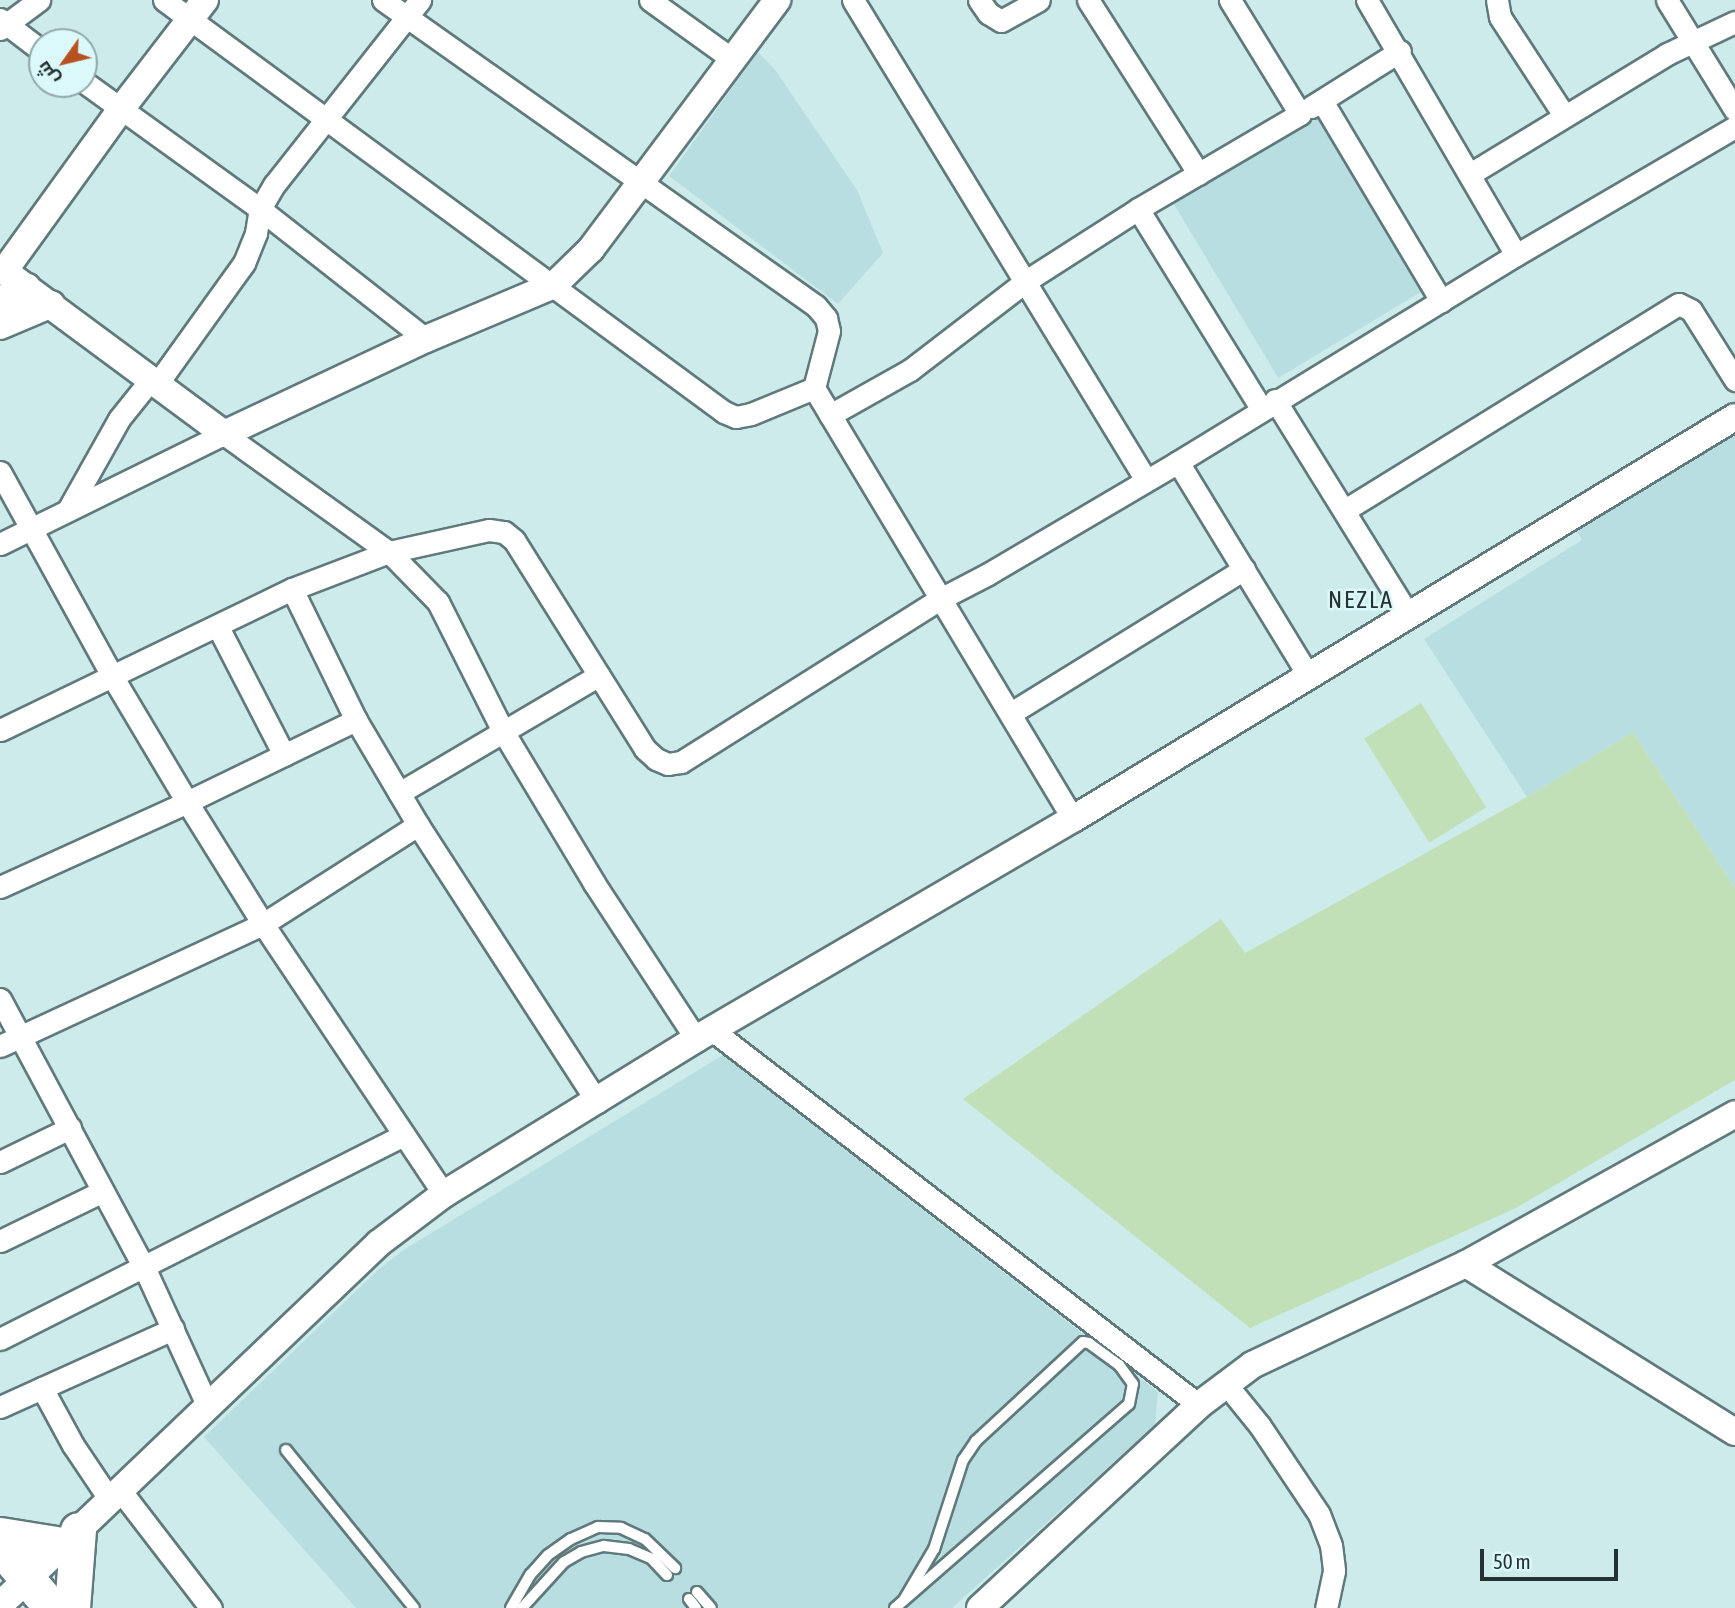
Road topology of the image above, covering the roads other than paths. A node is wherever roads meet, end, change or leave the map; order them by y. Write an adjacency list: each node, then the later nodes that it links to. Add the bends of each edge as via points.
1 (39, 0): 18 (street)
2 (164, 0): 15 (street)
3 (383, 0): 16 (street)
4 (420, 0): 16 (street)
5 (650, 0): 22 (street)
6 (777, 0): 22 (street)
7 (853, 0): 38 (street)
8 (979, 0): 9 (street, via 1001,21)
9 (1039, 0)
10 (1087, 0): 31 (street)
11 (1230, 0): 27 (street)
12 (1367, 0): 21 (street)
13 (1497, 0): 28 (street, via 1500,17)
14 (1667, 0): 19 (street)
15 (198, 10): 25 (street); 29 (street)
16 (406, 18): 29 (street); 33 (street)
17 (1735, 22): 19 (street)
18 (2, 24): 20 (street)
19 (1693, 41): 26 (street); 28 (street)
20 (28, 42)
21 (1400, 51): 24 (street); 32 (street)
22 (732, 59): 33 (street)
23 (98, 92): 25 (street)
24 (1322, 101): 27 (street); 42 (street)
25 (121, 109): 34 (street); 37 (street)
26 (1735, 110)
27 (1300, 114): 31 (street)
28 (1564, 115): 32 (street)
29 (327, 117): 34 (street); 39 (street)
30 (1735, 127): 36 (street)
31 (1199, 174): 35 (street)
32 (1470, 174): 36 (street)
33 (641, 184): 39 (street, via 591,249); 48 (street, via 816,306 829,331)
34 (260, 209): 45 (street); 47 (street, via 244,263)
35 (1138, 209): 38 (street); 49 (street)
36 (1516, 255): 42 (street)
37 (2, 269): 40 (street)
38 (1026, 281): 50 (street, via 910,369); 55 (street)
39 (554, 285): 45 (street); 48 (street, via 736,417)
40 (27, 287): 41 (street); 43 (street)
41 (0, 300)
42 (1441, 301): 49 (street)
43 (52, 304): 44 (street); 47 (street)
44 (0, 326)
45 (426, 339): 52 (street)
46 (1735, 380): 57 (street, via 1691,310 1679,304)
47 (154, 381): 52 (street); 56 (street, via 118,419)
48 (814, 388): 50 (street)
49 (1268, 404): 53 (street); 57 (street)
50 (830, 415): 63 (street)
51 (1735, 417): 64 (street)
52 (224, 434): 56 (street); 60 (street)
53 (1178, 462): 55 (street); 61 (street)
54 (0, 472): 58 (street)
55 (1146, 480): 63 (street)
56 (68, 510): 58 (street)
57 (1345, 510): 64 (street)
58 (32, 529): 59 (street); 68 (street)
59 (0, 544)
60 (389, 552): 62 (street); 66 (street, via 489,530 505,532); 72 (street, via 438,602)
61 (1244, 569): 67 (street); 69 (street)
62 (292, 589): 65 (street); 70 (street)
63 (940, 599): 66 (street, via 681,762 668,764 645,748); 69 (street)
64 (1409, 616): 67 (street)
65 (218, 627): 68 (street); 73 (street)
66 (598, 675): 72 (street)
67 (1308, 675): 76 (street)
68 (112, 676): 71 (street); 75 (street)
69 (1011, 713): 76 (street)
70 (356, 720): 73 (street); 74 (street)
71 (0, 730)
72 (503, 733): 74 (street); 81 (street, via 594,883)
73 (284, 755): 75 (street)
74 (399, 793): 77 (street)
75 (187, 802): 78 (street); 79 (street)
76 (1073, 819): 81 (street)
77 (418, 825): 79 (street); 84 (street)
78 (0, 887)
79 (262, 924): 82 (street); 87 (street)
80 (0, 999): 82 (street)
81 (704, 1034): 84 (street); 98 (street)
82 (21, 1037): 83 (street); 86 (street)
83 (0, 1046)
84 (597, 1102): 90 (street)
85 (1735, 1114): 92 (street)
86 (70, 1128): 88 (street); 89 (street)
87 (403, 1135): 90 (street); 93 (street)
88 (0, 1161)
89 (103, 1191): 91 (street); 93 (street)
90 (444, 1194): 100 (street, via 379,1243)
91 (0, 1241)
92 (1466, 1264): 96 (street, via 1281,1349); 101 (street)
93 (144, 1267): 94 (street); 95 (street)
94 (173, 1329): 97 (street); 100 (street)
95 (0, 1339)
96 (1226, 1384): 98 (street); 118 (street, via 1319,1514 1331,1545 1334,1571)
97 (42, 1388): 99 (street); 103 (street, via 73,1445)
98 (1199, 1405): 117 (street)
99 (0, 1407)
100 (208, 1407): 103 (street)
101 (1735, 1432)
102 (286, 1450): 113 (lane)
103 (115, 1495): 105 (street); 112 (street)
104 (0, 1535): 105 (main road)
105 (70, 1537): 107 (street); 111 (main road)
106 (0, 1547): 107 (main road)
107 (12, 1595): 110 (main road)
108 (694, 1600): 116 (lane)
109 (900, 1604): 109 (lane, via 1129,1404 1133,1384 1119,1365 1083,1342 976,1441 964,1460 934,1549)
110 (52, 1608)
111 (72, 1608)
112 (211, 1608)
113 (414, 1608)
114 (511, 1608): 115 (lane, via 548,1555 598,1527 621,1528 645,1539 671,1571 629,1549 604,1546 564,1562)
115 (522, 1608)
116 (711, 1608)
117 (980, 1608)
118 (1326, 1608)

